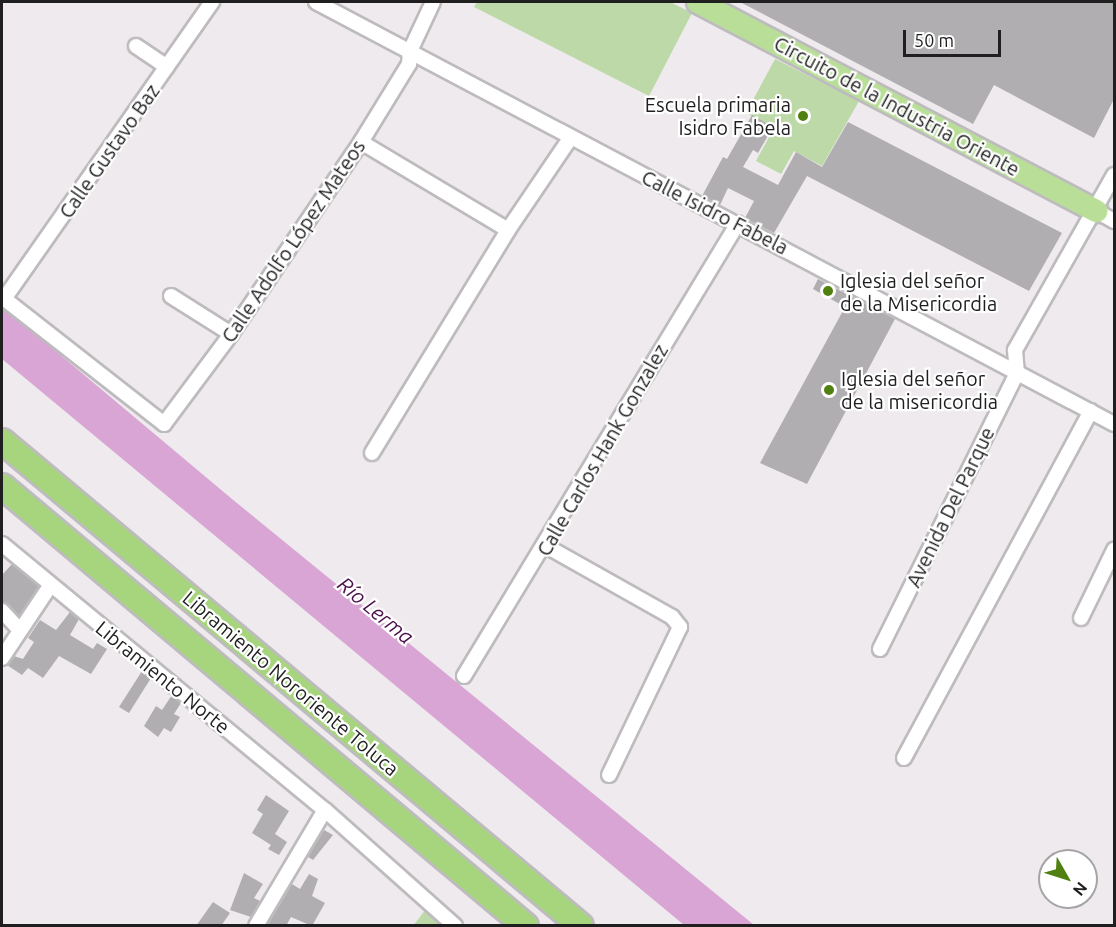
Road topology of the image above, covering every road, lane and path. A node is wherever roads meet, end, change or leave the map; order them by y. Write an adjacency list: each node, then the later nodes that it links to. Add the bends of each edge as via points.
1 (212, 2): 7 (street, Calle Gustavo Baz)
2 (316, 2): 6 (street, Calle Isidro Fabela)
3 (433, 2): 6 (street, Calle Adolfo López Mateos)
4 (698, 2): 11 (highway, Circuito de la Industria Oriente)
5 (136, 46): 7 (street)
6 (410, 51): 8 (street, Calle Isidro Fabela); 9 (street, Calle Adolfo López Mateos, via 409,64)
7 (167, 67): 15 (street, Calle Gustavo Baz)
8 (571, 137): 12 (street, Calle Isidro Fabela); 13 (street)
9 (361, 142): 13 (street); 16 (street, Calle Adolfo López Mateos)
10 (1114, 175): 11 (street, Avenida Del Parque)
11 (1105, 216): 17 (street, Avenida Del Parque, via 1015,350)
12 (738, 223): 17 (street, Calle Isidro Fabela); 24 (street, Calle Carlos Hank Gonzalez)
13 (508, 230): 21 (street)
14 (171, 296): 16 (street)
15 (3, 298): 16 (street, Calle Adolfo López Mateos, via 164,424)
16 (231, 334)
17 (1017, 373): 18 (street, Calle Isidro Fabela); 30 (street, Avenida Del Parque)
18 (1091, 411): 19 (street, Calle Isidro Fabela); 33 (street)
19 (1114, 424)
20 (2, 441): 39 (highway, Libramiento Nororiente Toluca)
21 (372, 453)
22 (2, 486): 38 (highway, Libramiento Nororiente Toluca)
23 (2, 544): 26 (street, Libramiento Norte)
24 (546, 546): 32 (street, Calle Carlos Hank Gonzalez); 34 (street, via 672,617 680,627)
25 (1114, 550): 28 (street)
26 (50, 586): 29 (street); 35 (street, Libramiento Norte)
27 (2, 611): 29 (street)
28 (1081, 618)
29 (20, 630): 31 (street)
30 (880, 649)
31 (2, 658)
32 (464, 676)
33 (904, 758)
34 (609, 775)
35 (325, 810): 36 (street); 37 (street, Libramiento Norte)
36 (256, 926)
37 (455, 926)
38 (526, 926)
39 (581, 926)

